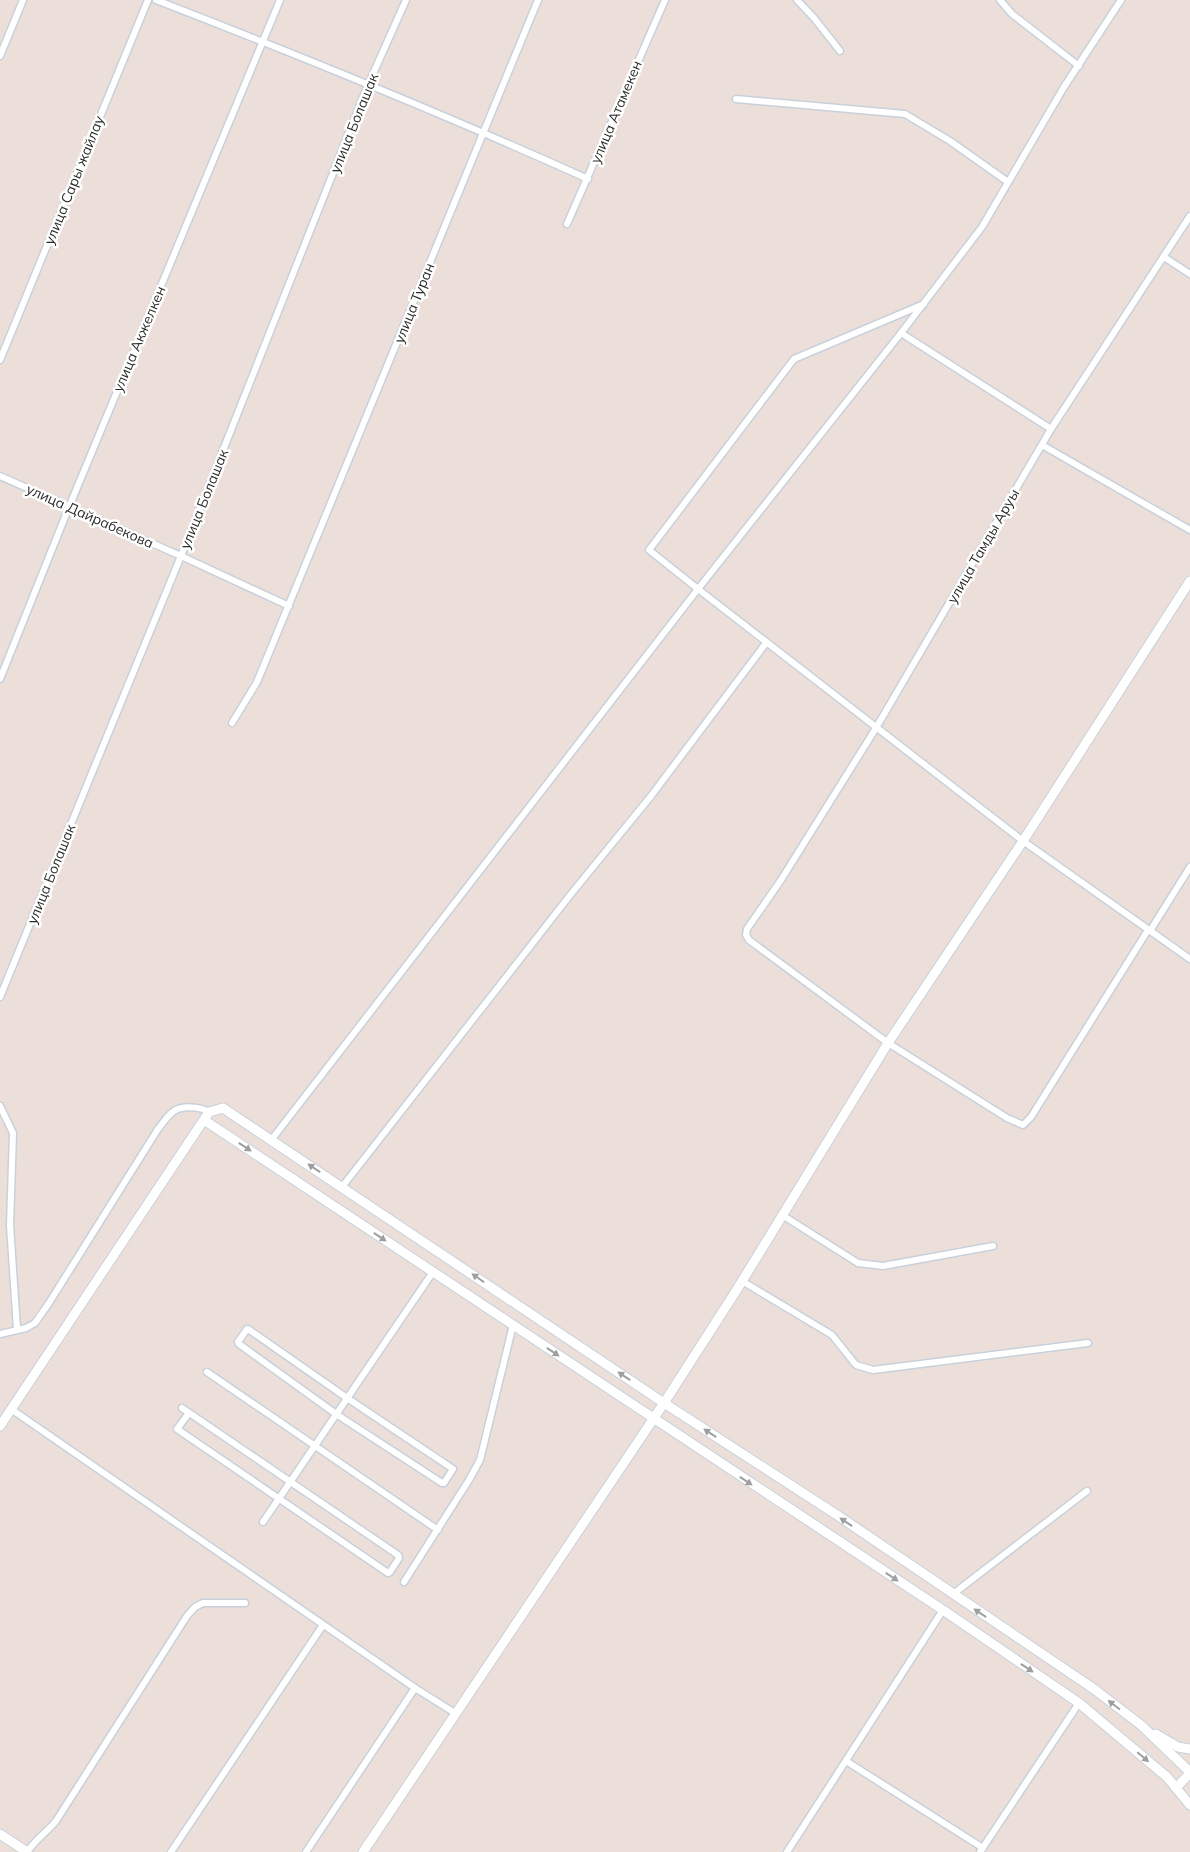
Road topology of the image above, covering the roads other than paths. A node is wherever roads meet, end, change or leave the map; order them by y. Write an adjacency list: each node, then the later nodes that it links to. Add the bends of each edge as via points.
1 (23, 0): 13 (street)
2 (148, 0): 26 (street, улица Сары жайлау)
3 (156, 0): 11 (street)
4 (280, 0): 11 (street, улица Акжелкен)
5 (406, 0): 15 (street, улица Болашак)
6 (538, 0): 17 (street, улица Туран)
7 (665, 0): 18 (street, улица Атамекен)
8 (797, 0): 12 (street)
9 (1000, 0): 14 (street, via 1012,14)
10 (1121, 0): 14 (street)
11 (263, 41): 15 (street); 30 (street, улица Акжелкен)
12 (840, 50)
13 (0, 56)
14 (1079, 66): 19 (street)
15 (368, 85): 17 (street); 32 (street, улица Болашак)
16 (736, 99): 19 (street, via 905,114)
17 (483, 132): 18 (street); 35 (street, улица Туран)
18 (588, 178): 21 (street, улица Атамекен)
19 (1008, 182): 24 (street, via 982,227)
20 (1190, 216): 22 (street, улица Тамды Аруы)
21 (567, 224)
22 (1164, 257): 23 (street); 27 (street, улица Тамды Аруы)
23 (1190, 274)
24 (924, 304): 25 (street); 34 (street, via 794,359 649,550)
25 (901, 333): 27 (street); 34 (street)
26 (0, 360)
27 (1051, 429): 28 (street, улица Тамды Аруы)
28 (1042, 445): 31 (street); 39 (street, улица Тамды Аруы)
29 (0, 476): 30 (street, улица Дайрабекова)
30 (69, 508): 32 (street, улица Дайрабекова); 37 (street, улица Акжелкен)
31 (1190, 530)
32 (181, 556): 35 (street, улица Дайрабекова); 44 (street, улица Болашак)
33 (1190, 581): 40 (street)
34 (698, 590): 36 (street); 48 (street)
35 (290, 606): 38 (street, улица Туран, via 257,682)
36 (766, 642): 39 (street); 49 (street, via 651,796)
37 (0, 679)
38 (232, 722)
39 (876, 728): 40 (street); 45 (street, улица Тамды Аруы, via 746,935)
40 (1023, 841): 42 (street); 45 (street)
41 (1190, 867): 42 (street)
42 (1149, 930): 43 (street); 45 (street, улица Тамды Аруы, via 1023,1125)
43 (1190, 960)
44 (0, 997)
45 (888, 1043): 50 (street)
46 (0, 1106): 55 (street, via 13,1133 10,1225)
47 (206, 1116): 48 (street, via 223,1108); 52 (street, one-way to 52); 55 (street, via 203,1109 175,1110 158,1129 50,1303 35,1322); 64 (street)
48 (272, 1139): 49 (street, one-way to 48)
49 (342, 1187): 60 (street, one-way to 49)
50 (782, 1215): 51 (street, via 858,1263 872,1266); 53 (street)
51 (993, 1246)
52 (433, 1272): 54 (street); 61 (street)
53 (742, 1281): 57 (street, via 832,1334 856,1365 865,1369); 59 (street)
54 (512, 1325): 68 (street, one-way to 68); 75 (street, via 480,1460)
55 (17, 1329): 56 (street)
56 (0, 1334)
57 (1088, 1343)
58 (207, 1372): 70 (street)
59 (675, 1386): 60 (street, via 660,1393); 62 (street); 66 (street, via 674,1399)
60 (649, 1393): 62 (street)
61 (348, 1398): 67 (street); 67 (street, via 247,1329 239,1344); 67 (street, via 454,1470 442,1483)
62 (664, 1403): 66 (street); 68 (street)
63 (182, 1408): 65 (street)
64 (11, 1409): 69 (street); 80 (street)
65 (188, 1413): 71 (street); 73 (street, via 177,1429)
66 (680, 1413): 77 (street, one-way to 66)
67 (336, 1414): 70 (street)
68 (653, 1419): 79 (street, one-way to 79); 83 (street)
69 (0, 1426)
70 (314, 1446): 71 (street); 75 (street)
71 (291, 1482): 73 (street); 73 (street, via 398,1555 390,1572)
72 (1087, 1491): 77 (street)
73 (280, 1498): 74 (street)
74 (264, 1522)
75 (438, 1530): 76 (street)
76 (404, 1582)
77 (953, 1594): 84 (street, one-way to 77, via 1094,1689)
78 (245, 1603): 92 (street, via 203,1603 187,1616 56,1821)
79 (943, 1610): 82 (street, one-way to 82); 86 (street)
80 (323, 1625): 81 (street); 93 (street)
81 (415, 1688): 83 (street); 94 (street)
82 (1079, 1703): 88 (street, one-way to 88); 91 (street)
83 (455, 1713): 95 (street)
84 (1141, 1725): 85 (street, via 1178,1747); 87 (street)
85 (1190, 1749)
86 (846, 1761): 91 (street); 96 (street)
87 (1190, 1773): 88 (street)
88 (1176, 1788): 89 (street)
89 (1190, 1805)
90 (0, 1834): 92 (street)
91 (982, 1850)
92 (27, 1852)
93 (171, 1852)
94 (306, 1852)
95 (363, 1852)
96 (787, 1852)

